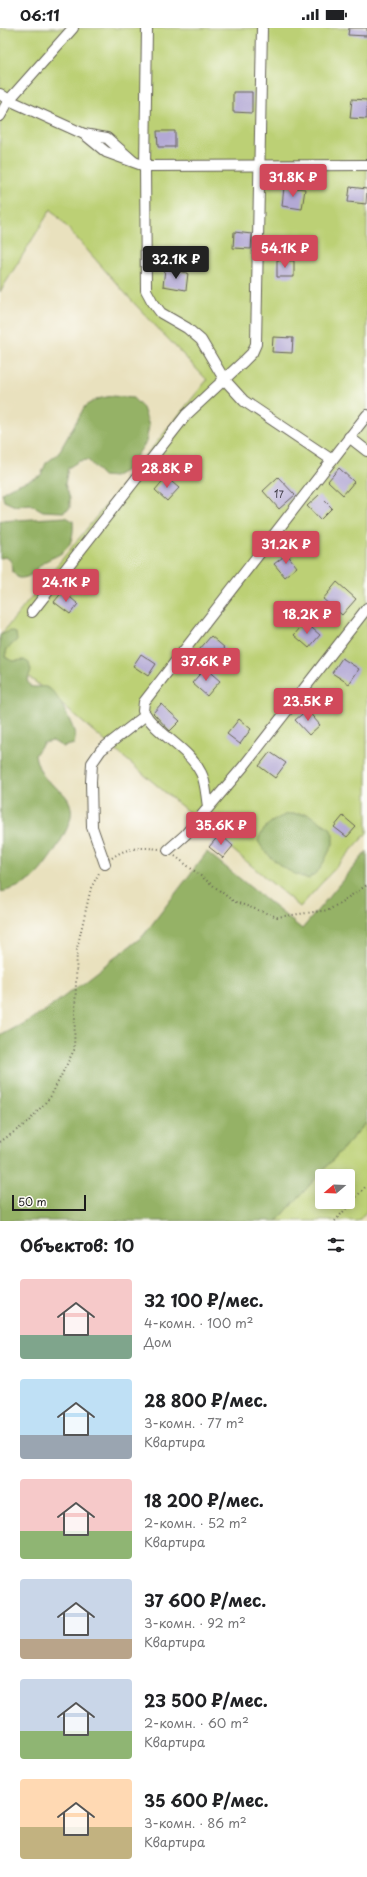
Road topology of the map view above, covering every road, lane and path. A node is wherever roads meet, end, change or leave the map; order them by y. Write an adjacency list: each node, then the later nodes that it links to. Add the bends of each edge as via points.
1 (73, 28): 5 (street)
2 (147, 28): 9 (street)
3 (262, 28): 7 (street)
4 (0, 94): 5 (street)
5 (9, 100): 6 (street); 9 (street, via 84,134 106,152)
6 (0, 116)
7 (261, 165): 8 (street); 9 (street); 10 (street, via 256,344 252,353)
8 (367, 165)
9 (145, 166): 10 (street, via 146,290 161,313 187,328 201,340)
10 (224, 379): 14 (street, via 244,401); 16 (street, via 186,415)
11 (367, 415): 12 (street)
12 (349, 437): 13 (street); 14 (street)
13 (367, 451)
14 (332, 460): 17 (street, via 144,702 143,711)
15 (367, 608): 18 (street, via 243,767)
16 (32, 612)
17 (146, 715): 18 (street, via 192,758 202,775); 20 (street, via 101,750 92,763 92,827)
18 (208, 806): 19 (street, via 186,835)
19 (168, 850): 20 (path, via 143,847 120,852); 21 (path, via 233,901 277,917 329,910)
20 (105, 864): 22 (path, via 91,888 77,948 74,1050 51,1096 28,1122)
21 (367, 885)
22 (0, 1142)
23 (367, 1186): 24 (path)
24 (335, 1221)

